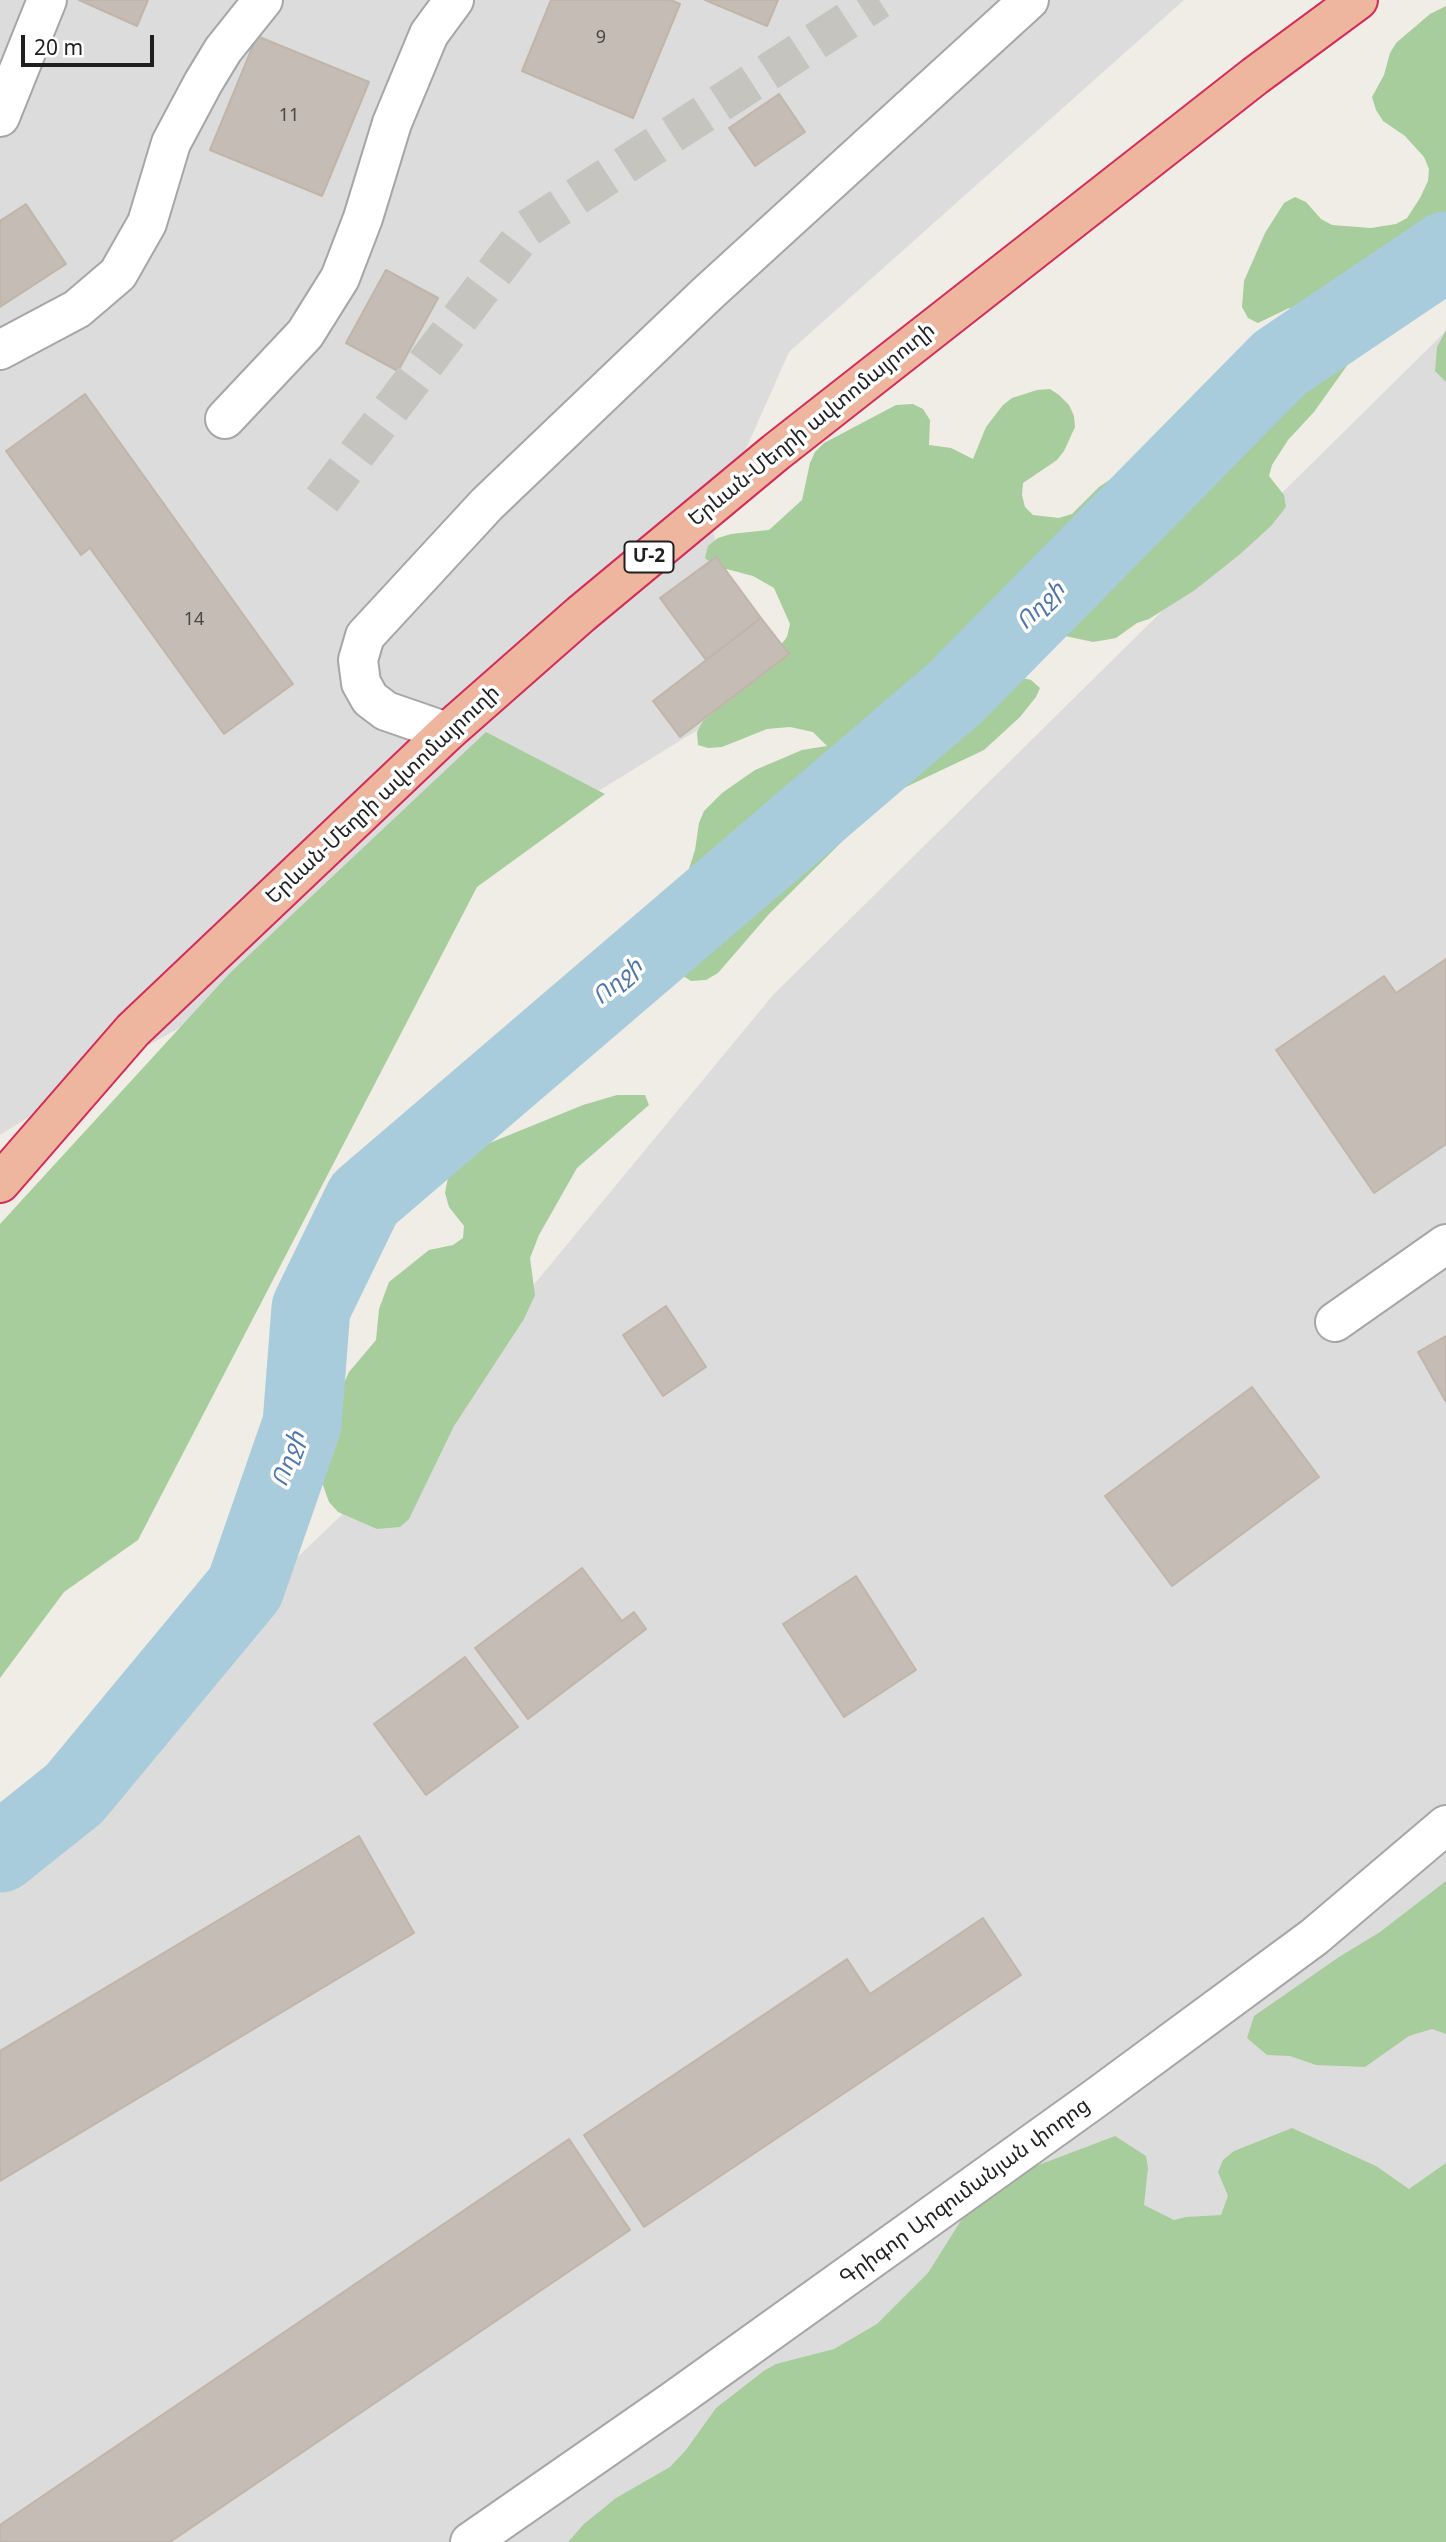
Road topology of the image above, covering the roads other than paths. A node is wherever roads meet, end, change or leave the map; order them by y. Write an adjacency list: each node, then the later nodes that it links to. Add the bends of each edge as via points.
1 (47, 0): 6 (street)
2 (454, 0): 8 (street, via 429,34 340,278 305,334)
3 (1028, 0): 9 (street, via 486,504 365,636 358,660 361,683 370,699 386,711)
4 (1358, 0): 9 (highway, Երևան-Մեղրի ավտոմայրուղի / Մ-2, via 776,452)
5 (255, 5): 7 (street, via 223,50 172,143 147,223 118,274 77,309)
6 (0, 117)
7 (0, 350)
8 (225, 419)
9 (447, 732): 10 (highway, Երևան-Մեղրի ավտոմայրուղի / Մ-2, via 133,1030)
10 (0, 1183)
11 (1446, 1244): 12 (street)
12 (1335, 1322)
13 (1446, 1825): 14 (street, Գրիգոր Արզումանյան փողոց, via 1314,1937 1093,2100)
14 (470, 2542)

